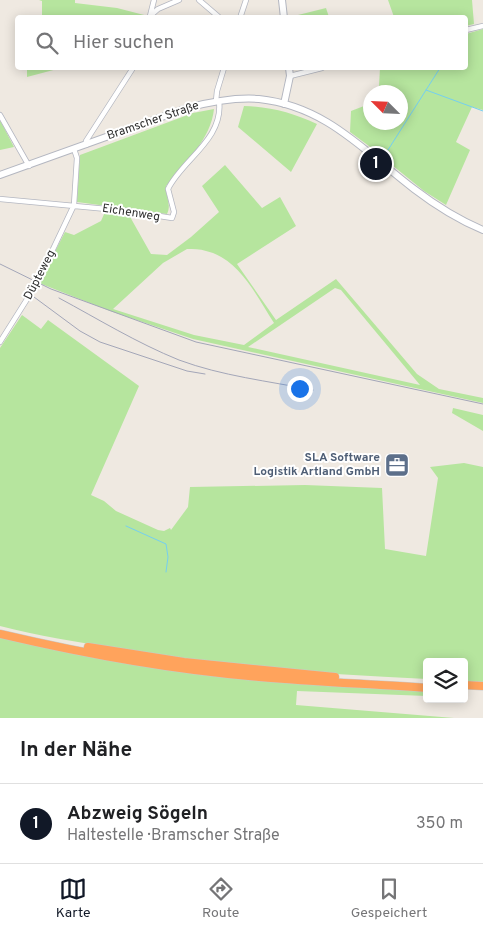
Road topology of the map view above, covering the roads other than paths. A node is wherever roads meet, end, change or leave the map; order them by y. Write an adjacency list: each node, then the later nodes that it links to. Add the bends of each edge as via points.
1 (154, 0): 6 (street)
2 (179, 0): 7 (street)
3 (199, 0): 8 (street)
4 (246, 0): 9 (street)
5 (282, 0): 10 (street)
6 (150, 15)
7 (152, 15)
8 (216, 15)
9 (241, 15)
10 (284, 15)
11 (483, 26): 12 (street)
12 (468, 30)
13 (132, 70): 21 (street)
14 (223, 70): 18 (street)
15 (289, 70): 17 (street)
16 (314, 70): 17 (street)
17 (290, 76): 19 (street)
18 (217, 101): 19 (street, Bramscher Straße, via 256,99); 21 (street, Bramscher Straße, via 187,108); 26 (street, Eichenweg, via 219,107 212,131 168,189 174,212 172,218)
19 (284, 104): 27 (street, Bramscher Straße, via 304,110 334,126 435,204)
20 (0, 115): 23 (street)
21 (86, 145): 22 (street, Bramscher Straße)
22 (74, 149): 23 (street, Bramscher Straße); 26 (street)
23 (29, 166): 24 (street, Bramscher Straße)
24 (0, 175)
25 (0, 199): 26 (street, Eichenweg)
26 (74, 205): 28 (street, Düpteweg, via 32,293)
27 (483, 230)
28 (0, 342)
29 (0, 628): 31 (highway, via 66,644 184,662)
30 (0, 634): 34 (highway, via 190,670)
31 (423, 683)
32 (468, 685): 33 (highway)
33 (483, 686)
34 (423, 688)
35 (468, 690): 36 (highway)
36 (483, 691)

